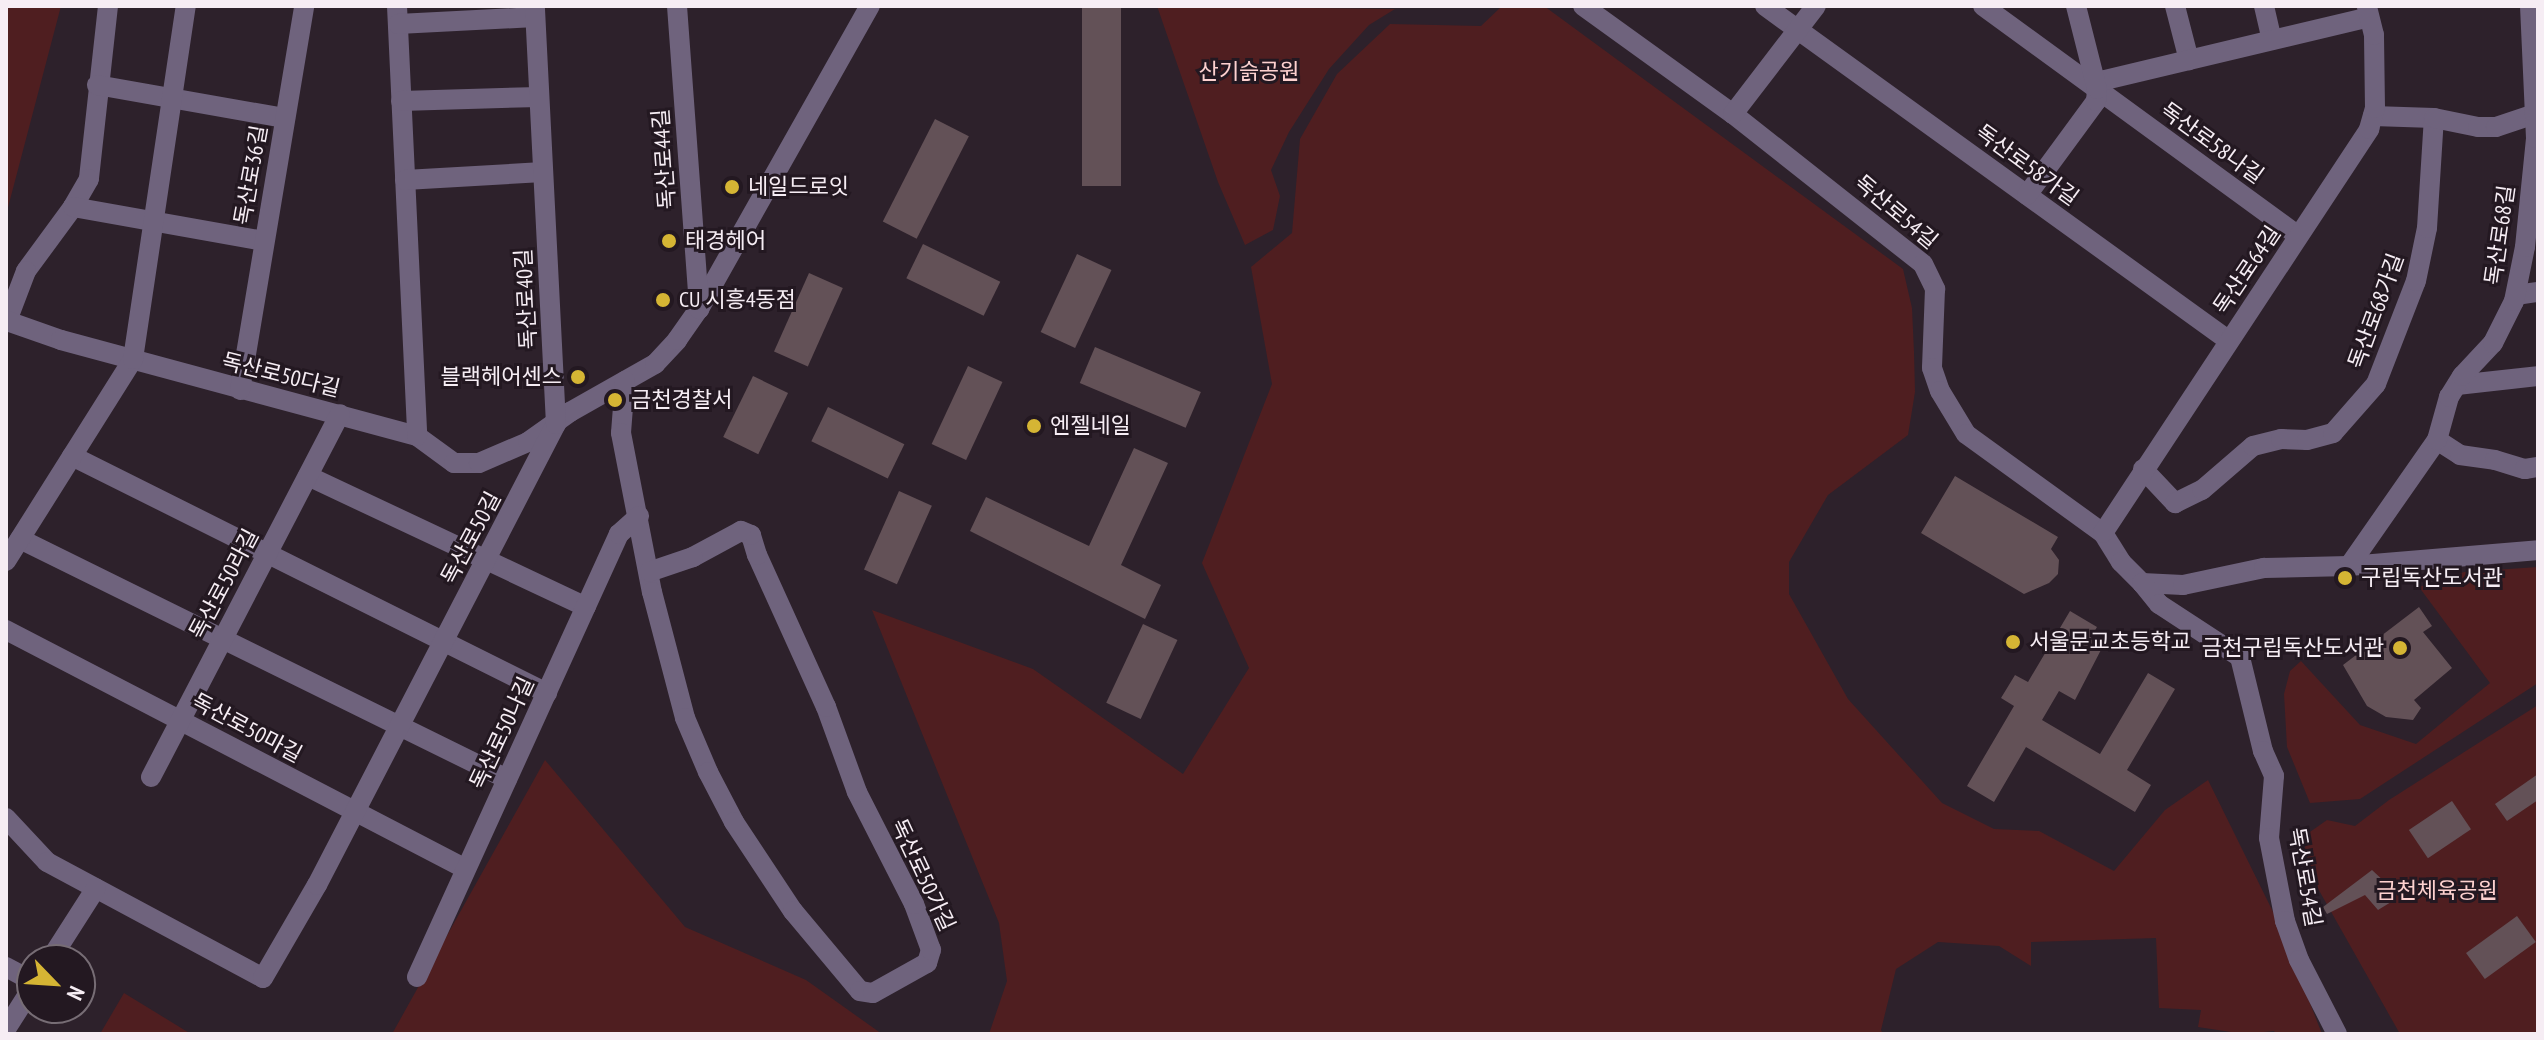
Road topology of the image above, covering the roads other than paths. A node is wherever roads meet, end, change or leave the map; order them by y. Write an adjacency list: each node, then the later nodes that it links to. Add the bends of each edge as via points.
1 (108, 6): 20 (street, 독산로50다길)
2 (186, 6): 22 (street)
3 (304, 6): 28 (street, 독산로36길)
4 (677, 6): 40 (street, 독산로44길)
5 (870, 6): 40 (street)
6 (1583, 6): 26 (street, 독산로54길)
7 (1765, 6): 17 (street, 독산로58가길)
8 (1816, 6): 17 (street)
9 (1983, 6): 21 (street, 독산로58나길)
10 (2076, 6): 21 (street)
11 (2175, 6): 19 (street)
12 (2264, 6): 18 (street)
13 (2533, 9): 25 (street, 독산로68길)
14 (535, 11): 16 (street, 독산로40길); 23 (street, 독산로40길)
15 (2368, 11): 18 (street, 독산로64길); 27 (street, 독산로64길, via 2374,35)
16 (397, 15): 24 (street, 독산로40길)
17 (1797, 30): 26 (street); 32 (street, 독산로58가길)
18 (2272, 40): 19 (street, 독산로64길)
19 (2189, 60): 21 (street, 독산로64길, via 2105,80)
20 (97, 85): 22 (street); 34 (street, 독산로50다길, via 89,179)
21 (2097, 89): 32 (street, via 2096,101); 36 (street, 독산로58나길)
22 (173, 97): 28 (street, 독산로36길); 35 (street)
23 (539, 97): 24 (street); 30 (street, 독산로40길)
24 (401, 101): 31 (street, 독산로40길)
25 (2537, 113): 29 (street, via 2487,127); 33 (street, 독산로68길)
26 (1733, 114): 56 (street, 독산로54길, via 1923,264 1935,289 1932,368 1966,434)
27 (2373, 116): 29 (street); 36 (street, 독산로64길)
28 (285, 118): 37 (street, 독산로36길)
29 (2434, 118): 53 (street, 독산로68가길, via 2427,228 2416,281 2376,384 2347,420 2333,433 2253,446 2202,490 2175,503)
30 (543, 172): 31 (street); 48 (street, 독산로40길)
31 (405, 180): 49 (street)
32 (2027, 195): 41 (street, 독산로58가길)
33 (2534, 197): 39 (street, 독산로68길)
34 (73, 207): 35 (street); 42 (street, 독산로50다길, via 26,271 7,321)
35 (154, 222): 37 (street, 독산로36길); 42 (street)
36 (2298, 236): 41 (street, 독산로64길)
37 (264, 241): 46 (street, 독산로36길)
38 (2538, 292): 39 (street)
39 (2516, 295): 45 (street, 독산로68길, via 2493,343)
40 (699, 309): 44 (street, via 655,364)
41 (2228, 340): 53 (street, 독산로64길)
42 (133, 359): 46 (street, 독산로50다길); 51 (street)
43 (2538, 376): 45 (street)
44 (625, 381): 48 (street); 55 (street, 독산로50가길, via 621,433)
45 (2457, 385): 50 (street, 독산로68길)
46 (240, 390): 47 (street, 독산로50다길)
47 (340, 414): 49 (street, 독산로50다길); 54 (street, 독산로50라길)
48 (556, 424): 49 (street, 독산로50다길, via 479,463 454,463); 60 (street, 독산로50길)
49 (417, 436)
50 (2437, 440): 52 (street, via 2460,455); 62 (street, 독산로68길)
51 (72, 456): 57 (street); 59 (street)
52 (2538, 467)
53 (2143, 469): 56 (street, 독산로64길)
54 (308, 476): 59 (street, 독산로50라길); 60 (street)
55 (639, 516): 63 (street, 독산로50가길); 65 (street, 독산로50나길, via 619,534)
56 (2103, 533): 64 (street, 독산로54길)
57 (20, 539): 61 (street); 67 (street)
58 (2538, 550): 62 (street)
59 (267, 554): 67 (street, 독산로50라길); 68 (street)
60 (487, 560): 65 (street); 68 (street, 독산로50길)
61 (6, 561)
62 (2349, 566): 64 (street, via 2264,568 2183,585)
63 (649, 572): 63 (street, 독산로50가길, via 685,718 734,822 793,911 860,991 873,993 927,963 931,950 914,904 857,792 751,535 741,531 693,557)
64 (2142, 583): 80 (street, 독산로54길, via 2159,604 2240,657 2274,776 2269,838 2285,921)
65 (586, 607): 69 (street, 독산로50나길)
66 (6, 630): 70 (street, 독산로50마길)
67 (223, 639): 70 (street, 독산로50라길); 71 (street)
68 (444, 642): 69 (street); 71 (street, 독산로50길)
69 (547, 693): 73 (street, 독산로50나길)
70 (180, 721): 72 (street, 독산로50라길); 74 (street, 독산로50마길)
71 (400, 726): 73 (street); 74 (street, 독산로50길)
72 (151, 777)
73 (507, 779): 76 (street, 독산로50나길)
74 (355, 812): 76 (street, 독산로50마길); 77 (street, 독산로50길, via 263,978)
75 (6, 818): 77 (street, 독산로50길, via 47,862)
76 (466, 869): 79 (street, 독산로50나길)
77 (96, 888): 78 (street)
78 (60, 944)
79 (417, 977)
80 (2337, 1034)

